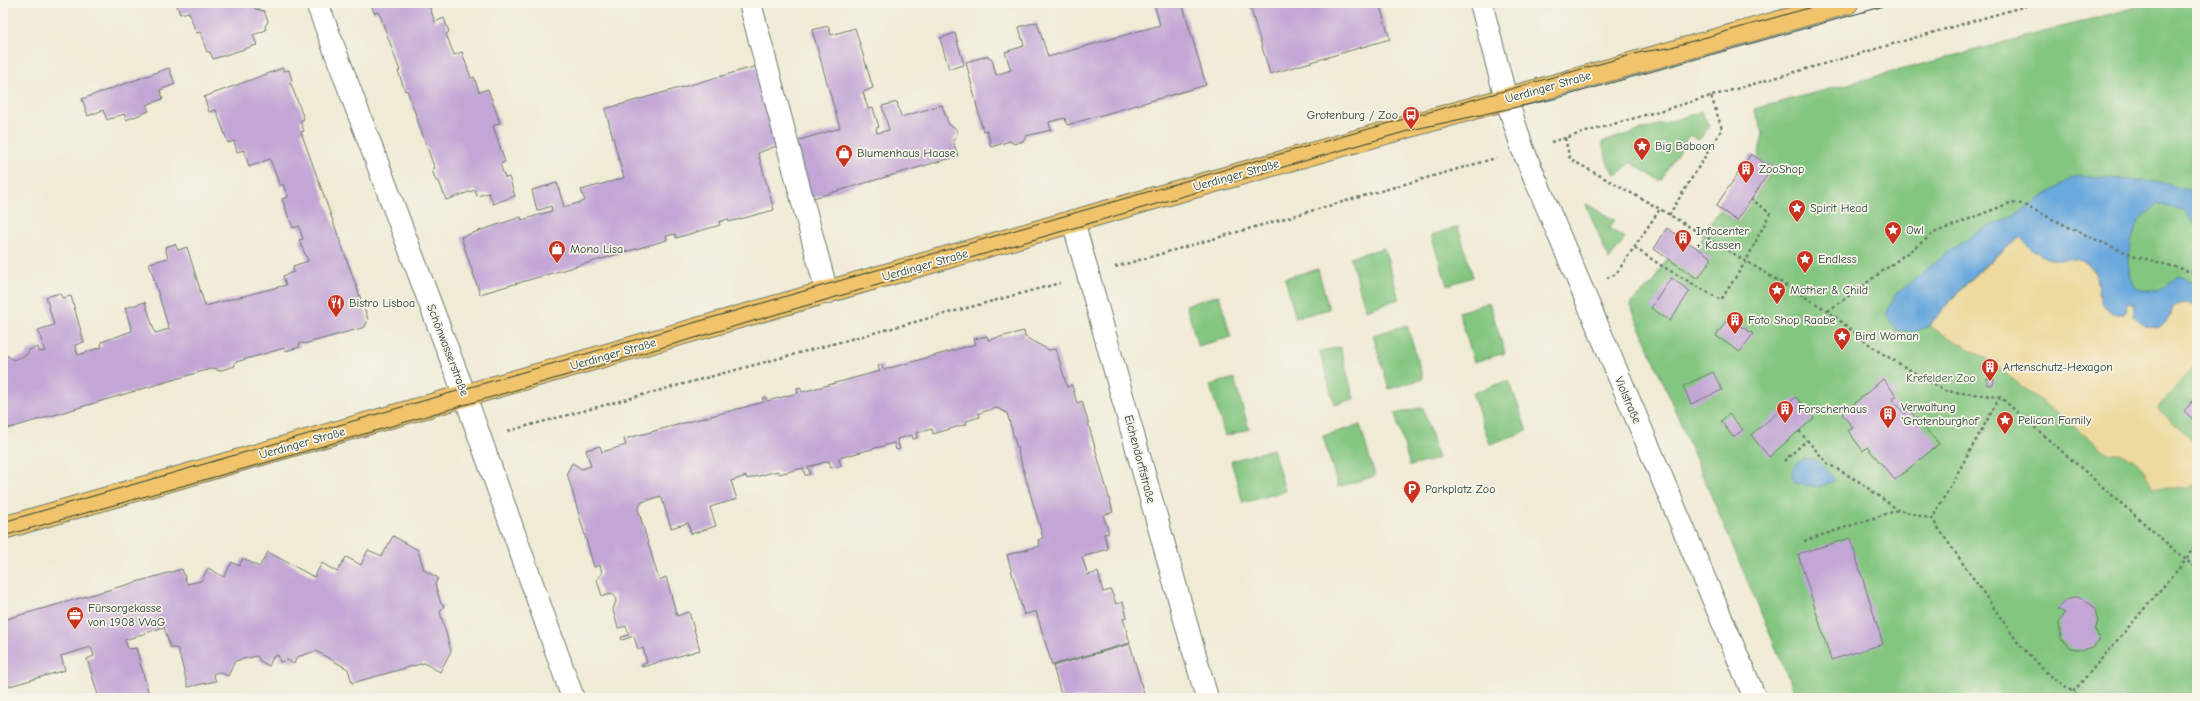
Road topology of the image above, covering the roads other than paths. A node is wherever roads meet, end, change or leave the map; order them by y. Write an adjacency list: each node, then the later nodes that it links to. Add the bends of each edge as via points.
1 (318, 3): 8 (street, Schönwasserstraße)
2 (750, 3): 7 (street)
3 (1481, 3): 5 (street, Violstraße)
4 (1847, 3): 5 (main road, Uerdinger Straße)
5 (1507, 99): 6 (main road, Uerdinger Straße); 12 (street, Violstraße, via 1523,150)
6 (1073, 221): 7 (main road, Uerdinger Straße); 11 (street, Eichendorffstraße)
7 (827, 293): 8 (main road, Uerdinger Straße)
8 (465, 396): 9 (main road, Uerdinger Straße); 10 (street, Schönwasserstraße)
9 (3, 528)
10 (573, 698)
11 (1207, 698)
12 (1755, 698)

